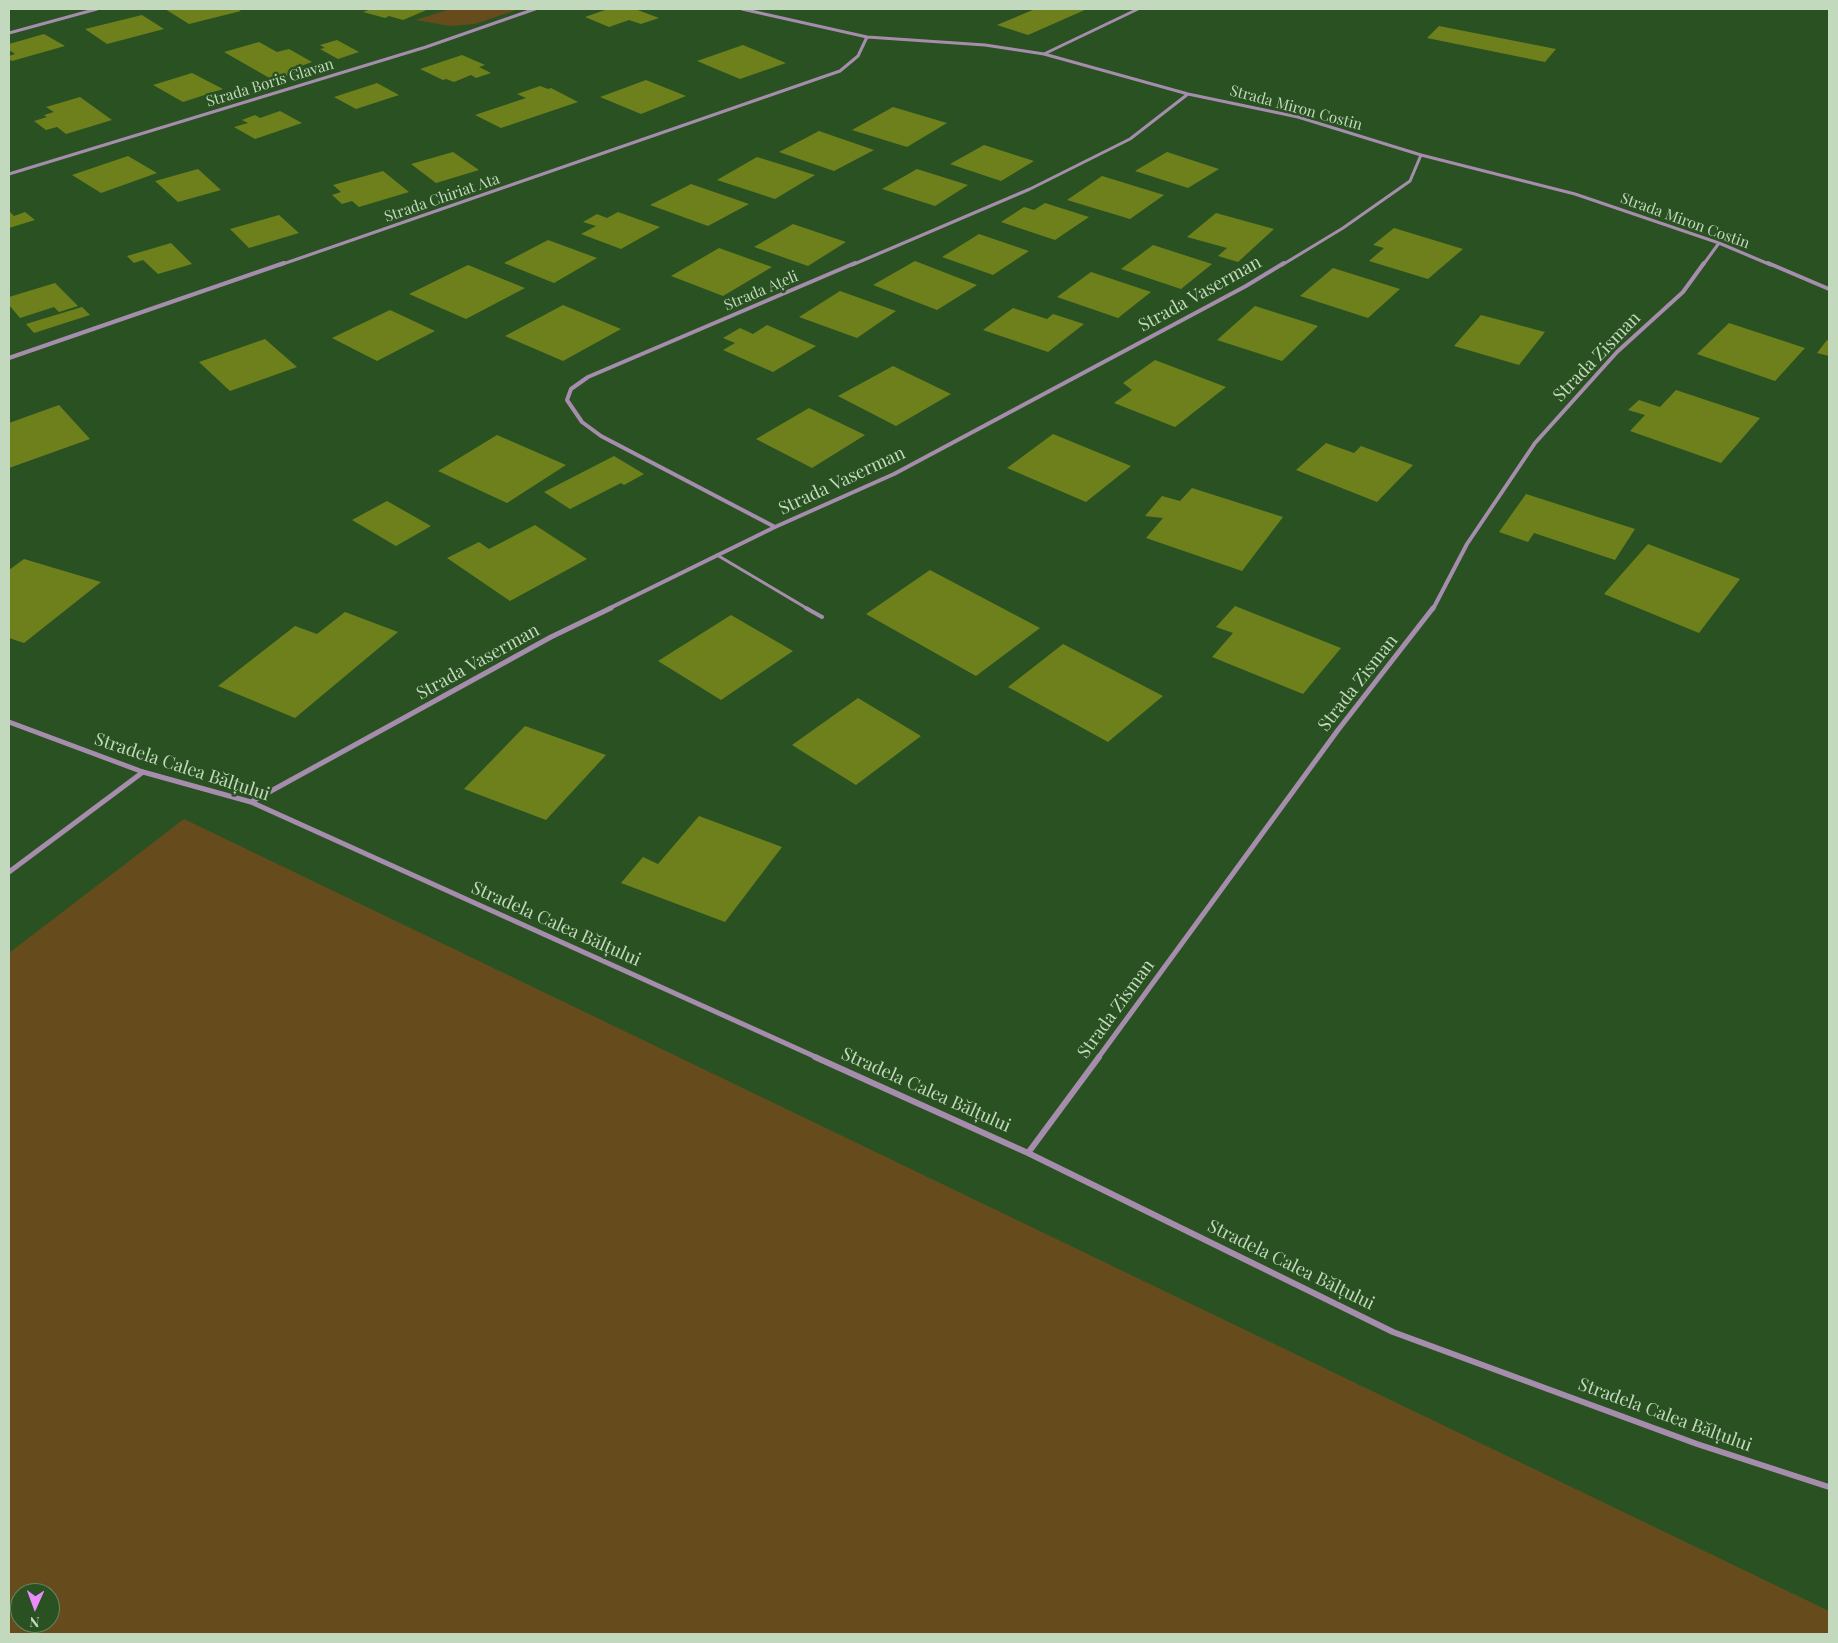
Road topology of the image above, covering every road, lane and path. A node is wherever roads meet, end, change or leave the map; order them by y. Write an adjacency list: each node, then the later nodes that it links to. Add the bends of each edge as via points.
1 (97, 9): 5 (street)
2 (535, 9): 10 (street, Strada Boris Glavan, via 434,45)
3 (742, 9): 6 (street, Strada Miron Costin)
4 (1138, 9): 7 (street)
5 (9, 32)
6 (866, 37): 7 (street, Strada Miron Costin, via 985,45); 13 (street, Strada Chiriat Ata, via 858,56 840,71)
7 (1044, 54): 8 (street, Strada Miron Costin)
8 (1188, 94): 9 (street, Strada Miron Costin, via 1298,117); 14 (street, Strada Ațeli, via 1130,139 1030,190 588,377 571,388 566,400 582,422 601,436)
9 (1421, 155): 11 (street, Strada Miron Costin, via 1575,194); 14 (street, Strada Vaserman, via 1410,181 1343,228 1246,286 894,474)
10 (9, 174)
11 (1719, 243): 12 (street, Strada Miron Costin); 21 (street, Strada Zisman, via 1683,292 1617,352 1534,443 1467,544 1430,614 1338,730)
12 (1829, 289)
13 (9, 358)
14 (775, 527): 15 (street, Strada Vaserman)
15 (717, 556): 16 (lane); 19 (street, Strada Vaserman, via 551,637)
16 (822, 617)
17 (9, 722): 18 (street, Stradela Calea Bălțului)
18 (143, 772): 19 (street, Stradela Calea Bălțului); 20 (street)
19 (251, 802): 21 (street, Stradela Calea Bălțului)
20 (9, 872)
21 (1028, 1153): 22 (street, Stradela Calea Bălțului, via 1393,1332 1697,1444)
22 (1829, 1486)

